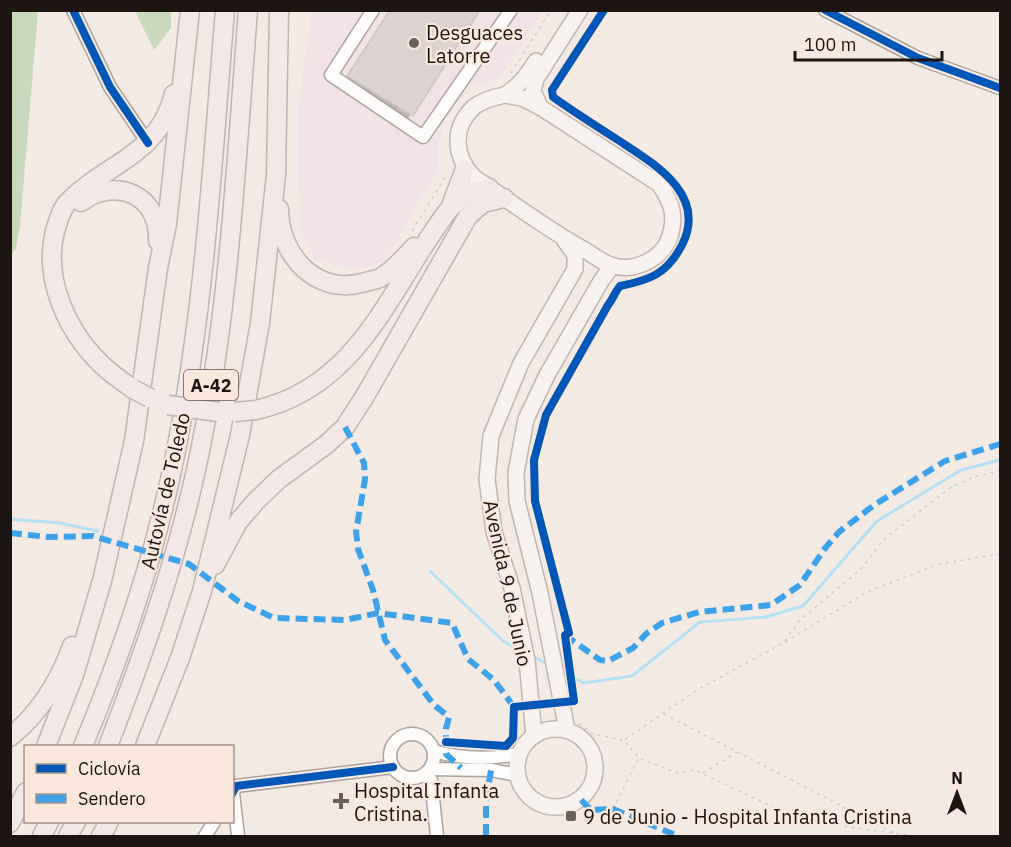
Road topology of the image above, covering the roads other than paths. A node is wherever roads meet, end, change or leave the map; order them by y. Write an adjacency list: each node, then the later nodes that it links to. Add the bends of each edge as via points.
1 (73, 10): 15 (street, via 110,87)
2 (190, 10): 11 (highway)
3 (225, 10): 30 (highway, Autovía de Toledo / A-42, via 201,285 170,480 141,590)
4 (248, 10): 31 (highway, Autovía de Toledo / A-42, via 226,275 196,469 158,613)
5 (279, 10): 17 (highway)
6 (373, 10): 7 (street, via 331,75 423,136)
7 (511, 10)
8 (568, 10): 13 (main road, via 526,77)
9 (580, 10): 14 (main road, via 537,79 533,92)
10 (825, 10): 12 (street, via 918,58)
11 (183, 67): 15 (highway, via 166,116); 23 (highway, via 167,224)
12 (1000, 88)
13 (505, 94): 14 (main road); 16 (main road, via 486,99 465,117 458,143)
14 (540, 107): 22 (main road, via 659,184 669,197 674,212 668,243 644,264)
15 (148, 142): 20 (highway, via 81,190 65,205)
16 (465, 169): 18 (main road); 19 (highway)
17 (276, 175): 19 (highway, via 279,221 285,242 296,261 312,275 335,284 379,278 399,264); 25 (highway, via 260,323 240,435)
18 (496, 193): 19 (highway, via 466,194); 21 (main road); 25 (highway, via 468,216 345,427 279,479 238,522)
19 (448, 210): 20 (highway, bridge, via 379,317 336,369 304,393 272,406 226,412 189,410 150,398 108,371 91,354 77,335 56,290 52,254)
20 (56, 227): 23 (highway, via 91,195 108,190 129,191 143,200 155,219 159,235)
21 (564, 238): 22 (main road); 27 (main road, Avenida 9 de Junio, via 575,255 575,269 521,363 491,436 487,479 494,532 512,588 525,653)
22 (612, 266): 26 (main road, Avenida 9 de Junio, via 547,375 526,419 517,464 517,501)
23 (158, 268): 24 (highway, via 134,441)
24 (120, 508): 28 (highway, via 67,660 36,714); 29 (highway, via 74,675)
25 (202, 591): 32 (highway)
26 (573, 727): 27 (main road); 37 (main road, via 588,744 596,767 589,791 581,800 566,807 544,807 526,794)
27 (534, 736): 34 (main road)
28 (10, 737)
29 (47, 745)
30 (84, 745)
31 (109, 745)
32 (146, 745)
33 (434, 751): 34 (street, via 498,758); 35 (street, via 421,735 401,736 392,747); 36 (street, via 434,763)
34 (519, 754): 37 (main road)
35 (393, 767): 36 (street, via 404,777); 38 (street, via 236,786)
36 (425, 773): 37 (street, via 491,770); 51 (street); 52 (street, via 431,780)
37 (517, 775)
38 (234, 791)
39 (24, 796): 45 (highway)
40 (234, 802): 50 (street)
41 (49, 823): 46 (highway)
42 (75, 823): 47 (highway)
43 (108, 823): 48 (highway)
44 (213, 823): 49 (street)
45 (10, 824)
46 (42, 837)
47 (68, 837)
48 (101, 837)
49 (205, 837)
50 (238, 837)
51 (431, 837)
52 (437, 837)

